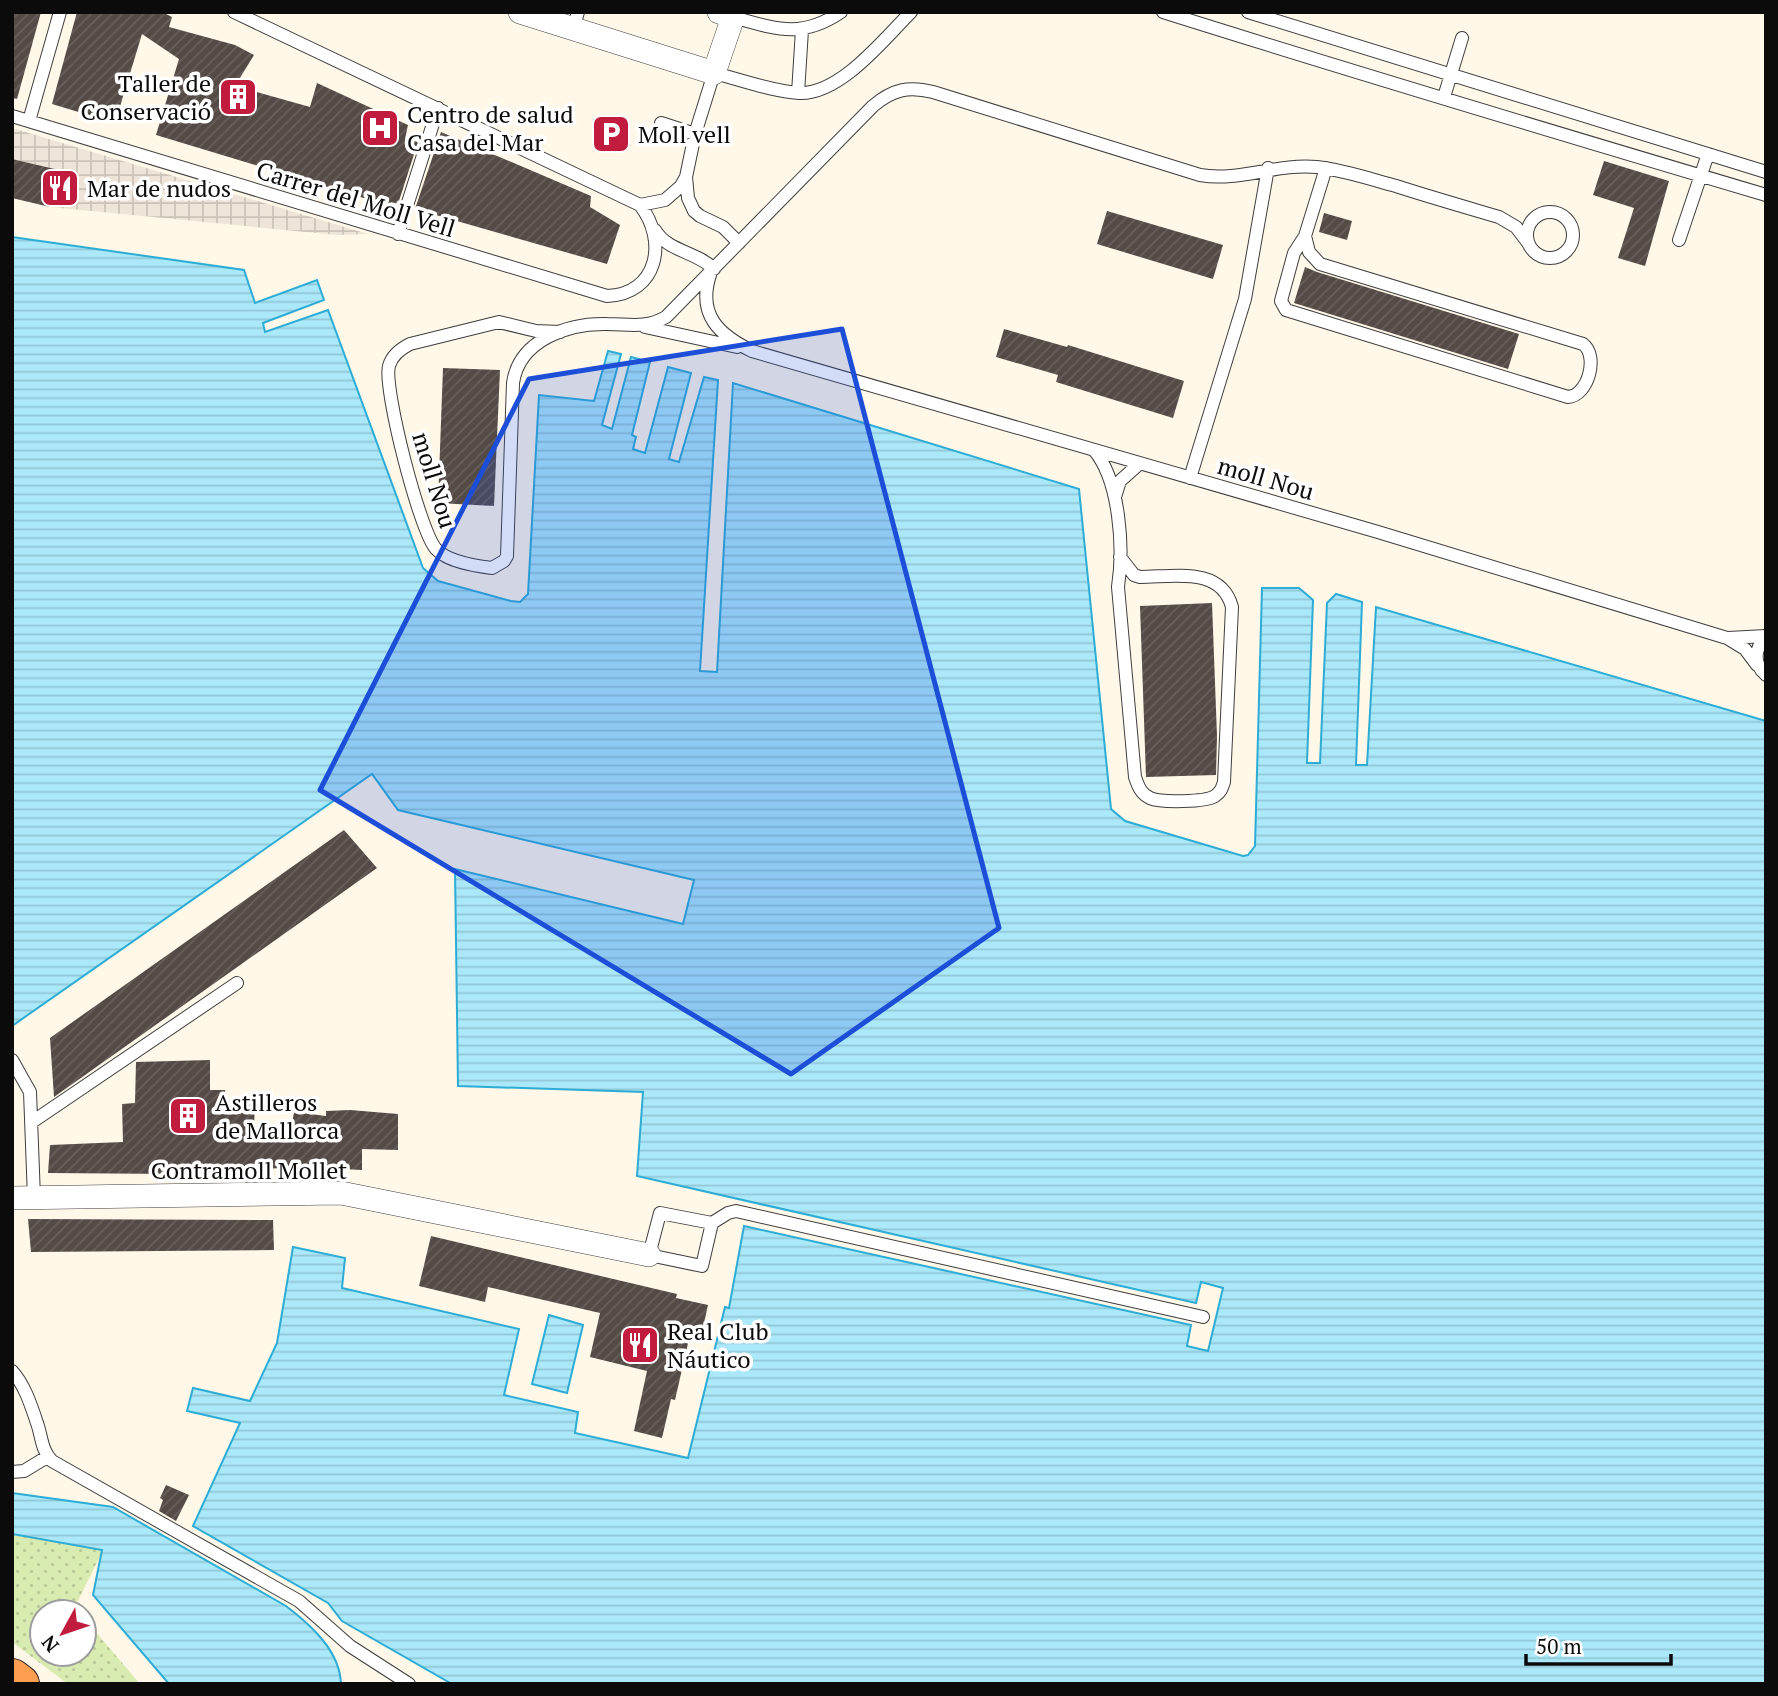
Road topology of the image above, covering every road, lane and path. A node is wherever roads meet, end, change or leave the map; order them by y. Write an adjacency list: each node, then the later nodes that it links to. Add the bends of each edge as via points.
1 (60, 12): 18 (lane)
2 (234, 12): 16 (lane)
3 (520, 12): 9 (street)
4 (841, 12): 10 (lane)
5 (911, 12): 14 (lane, via 843,77 826,88)
6 (1163, 12): 15 (lane)
7 (1248, 12): 13 (lane)
8 (726, 14): 10 (lane, via 778,29); 12 (street)
9 (576, 21): 12 (street)
10 (802, 30): 14 (lane)
11 (1462, 38): 13 (lane)
12 (715, 73): 14 (lane); 20 (lane)
13 (1451, 75): 15 (lane); 21 (lane)
14 (798, 93)
15 (1444, 97): 25 (lane)
16 (438, 108): 28 (lane); 32 (lane)
17 (12, 116): 18 (lane, Carrer del Moll Vell)
18 (29, 121): 32 (lane, Carrer del Moll Vell)
19 (661, 123): 20 (lane)
20 (695, 134): 26 (lane)
21 (1708, 155): 24 (lane); 25 (lane)
22 (1326, 168): 23 (lane); 30 (lane); 33 (lane)
23 (1268, 169): 35 (lane, via 1223,177 1200,174 908,88 873,106); 43 (lane, via 1245,299)
24 (1766, 172)
25 (1701, 176): 27 (lane); 34 (lane)
26 (686, 177): 28 (lane, via 665,200); 35 (lane, via 694,211 723,227)
27 (1766, 195)
28 (640, 205): 31 (lane)
29 (1542, 214): 30 (lane); 36 (lane, via 1528,230); 36 (lane, via 1556,213 1568,221 1572,243 1554,258 1539,255)
30 (1499, 217): 36 (lane, via 1516,227)
31 (652, 225): 32 (lane, Carrer del Moll Vell, via 656,245 651,269 621,296 607,296); 37 (lane, via 665,243 700,257)
32 (398, 234)
33 (1306, 236): 33 (lane, via 1294,253 1282,297 1283,306 1291,313 1568,397 1583,389 1592,355 1583,344 1320,264 1309,252)
34 (1679, 240)
35 (739, 243): 37 (lane)
36 (1529, 244)
37 (714, 269): 38 (lane, via 666,317); 40 (lane, moll Nou, via 707,286 710,316 724,336)
38 (641, 327): 39 (lane, moll Nou, via 586,325); 40 (lane, moll Nou)
39 (560, 332): 39 (lane, moll Nou, via 526,352 515,374 507,556 492,568 446,556 431,541 405,464 387,375 392,358 410,344 499,322)
40 (752, 351): 41 (lane, moll Nou)
41 (1093, 450): 42 (lane, moll Nou); 44 (lane, via 1107,470)
42 (1139, 464): 43 (lane, moll Nou); 44 (lane, via 1120,481)
43 (1190, 478): 47 (lane, moll Nou)
44 (1115, 497): 45 (lane)
45 (1120, 557): 45 (lane, via 1118,587 1138,787 1159,801 1213,797 1224,782 1230,598 1220,585 1202,577 1134,575)
46 (1766, 637): 47 (lane); 48 (lane, via 1756,651)
47 (1727, 638): 48 (lane, moll Nou, via 1745,649)
48 (1762, 670)
49 (237, 983): 51 (lane)
50 (12, 1060): 51 (lane, via 30,1092)
51 (32, 1122): 52 (lane)
52 (23, 1198): 54 (street, Contramoll Mollet, via 341,1193)
53 (712, 1223): 54 (lane, via 660,1213); 54 (lane, Contramoll Mollet, via 702,1266); 55 (lane, via 736,1211)
54 (649, 1255)
55 (1203, 1317)
56 (12, 1371): 57 (lane)
57 (47, 1457): 58 (lane, via 24,1472); 61 (lane, via 299,1601 349,1646)
58 (12, 1472)
59 (12, 1678): 60 (highway)
60 (20, 1684)
61 (410, 1684)

